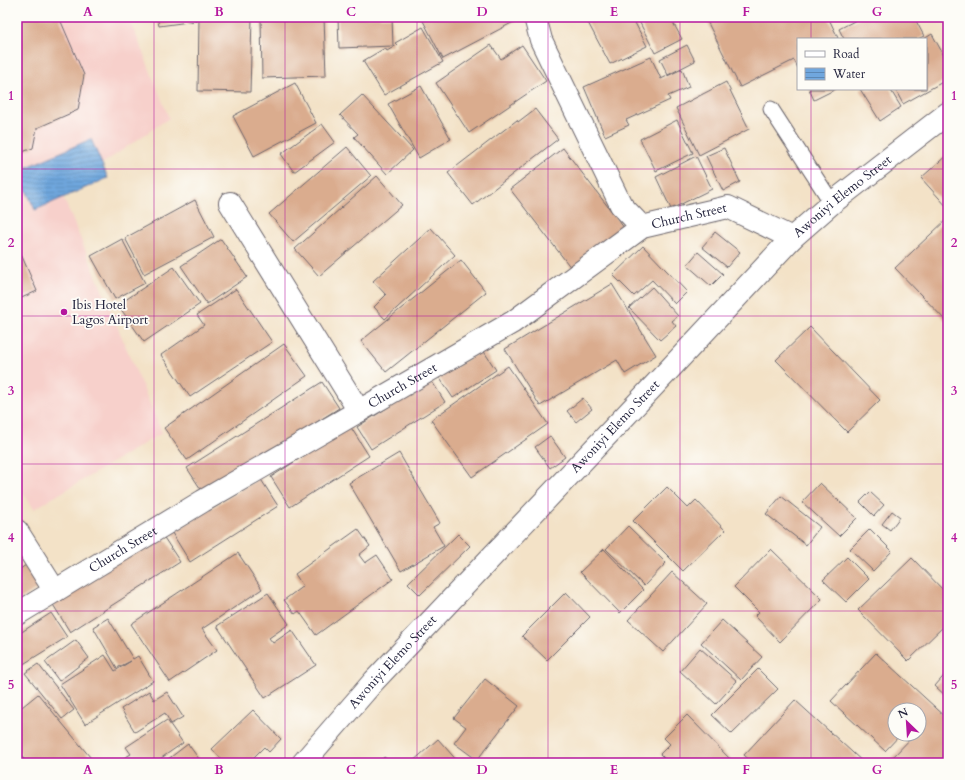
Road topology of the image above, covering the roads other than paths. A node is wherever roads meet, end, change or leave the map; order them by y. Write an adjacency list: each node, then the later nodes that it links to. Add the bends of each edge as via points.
1 (535, 17): 6 (street, via 541,40 620,205)
2 (771, 109): 5 (lane)
3 (948, 113): 5 (street, Awoniyi Elemo Street)
4 (230, 203): 8 (street)
5 (832, 203): 7 (street, Awoniyi Elemo Street)
6 (642, 227): 7 (street, Church Street, via 728,207); 8 (street, Church Street, via 513,322)
7 (792, 238): 12 (street, Awoniyi Elemo Street, via 374,681)
8 (359, 411): 10 (street, Church Street, via 203,501)
9 (17, 531): 10 (street)
10 (55, 591): 11 (street, Church Street)
11 (17, 614)
12 (303, 763)

